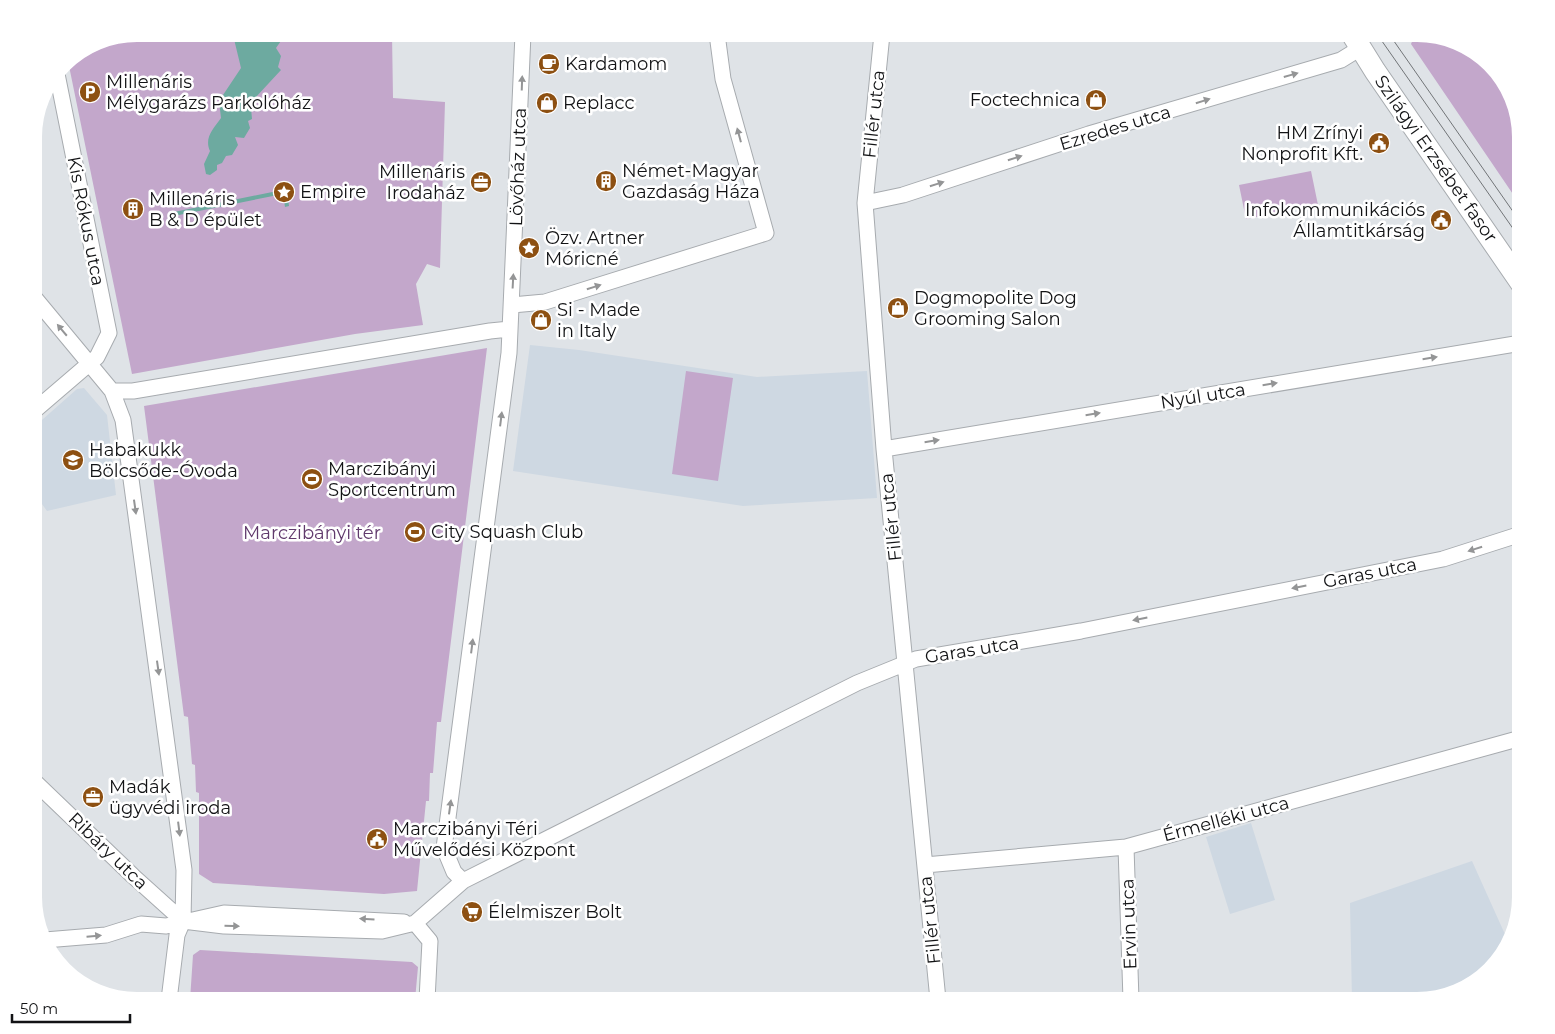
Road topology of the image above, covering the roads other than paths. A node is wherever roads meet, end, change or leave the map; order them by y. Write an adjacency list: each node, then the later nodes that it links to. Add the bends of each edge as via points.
1 (881, 42): 7 (street, Fillér utca)
2 (1355, 42): 7 (street, Ezredes utca, one-way to 2, via 903,195 1090,134 1341,60)
3 (1358, 42): 8 (main road, Szilágyi Erzsébet fasor)
4 (523, 43): 9 (street, Lövőház utca, one-way to 4)
5 (718, 43): 9 (street, one-way to 5, via 545,302 766,233 723,79)
6 (59, 84): 13 (street, Kis Rókus utca, via 109,333 105,344)
7 (866, 203): 16 (street, Fillér utca)
8 (1512, 270)
9 (512, 305): 11 (street, Lövőház utca)
10 (43, 308): 13 (street, one-way to 10)
11 (510, 330): 14 (street, via 133,391); 23 (street, one-way to 11, via 454,872 444,848)
12 (1512, 344): 16 (street, Nyúl utca, one-way to 12)
13 (90, 363): 14 (street); 15 (street, Kis Rókus utca)
14 (112, 391): 24 (street, one-way to 24, via 123,420 166,721 184,870)
15 (43, 403)
16 (884, 448): 18 (street, Fillér utca)
17 (1512, 537): 18 (street, Garas utca, one-way to 18, via 1443,559)
18 (904, 663): 22 (street, Fillér utca); 23 (street, Garas utca, via 857,683)
19 (1512, 740): 21 (street, Érmelléki utca)
20 (43, 790): 24 (street, Ribáry utca)
21 (1126, 847): 22 (street, Érmelléki utca); 30 (street, Ervin utca)
22 (924, 866): 29 (street, Fillér utca)
23 (462, 881): 25 (street)
24 (183, 921): 25 (street, via 224,913); 26 (street, one-way to 24, via 106,935 141,924 166,926); 27 (street)
25 (416, 923): 28 (street, via 430,940)
26 (53, 939)
27 (170, 992)
28 (427, 992)
29 (937, 992)
30 (1131, 992)

